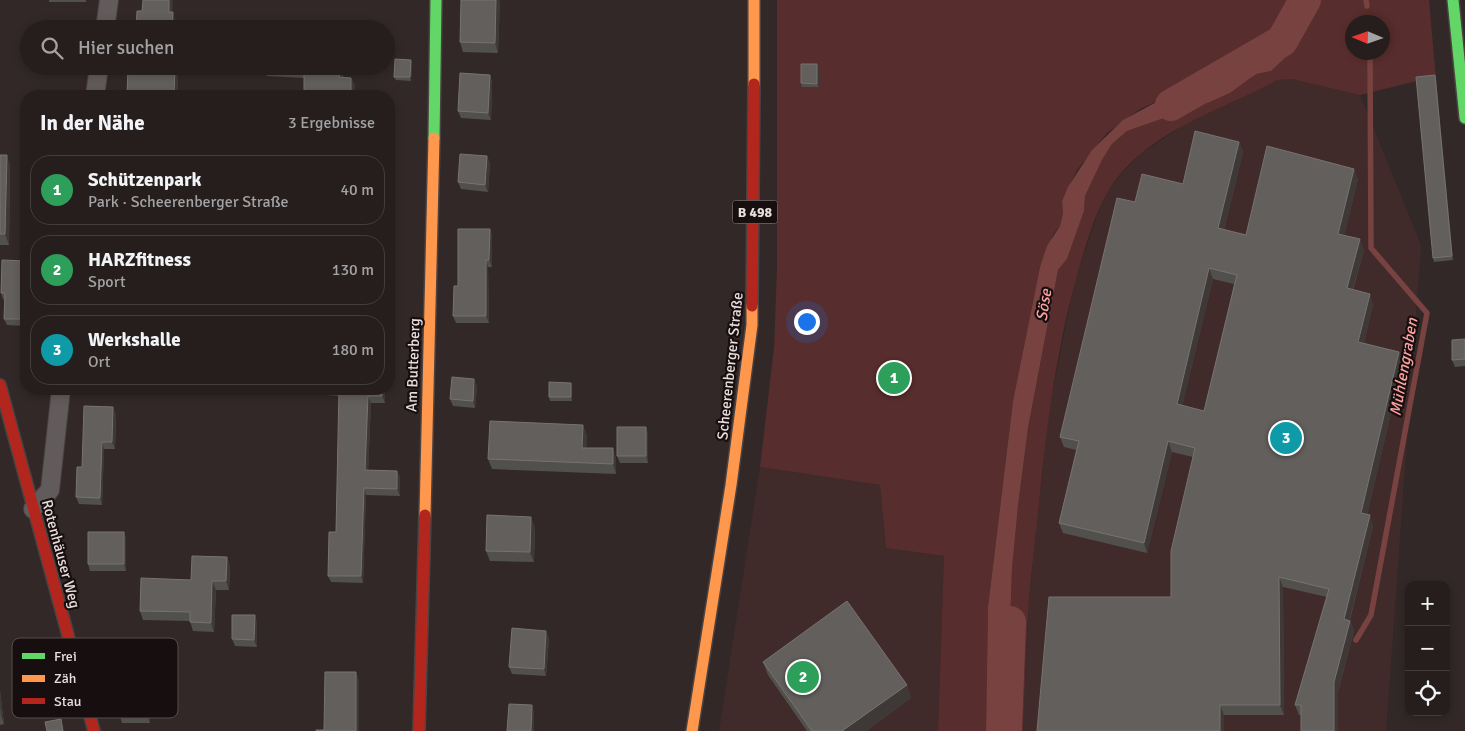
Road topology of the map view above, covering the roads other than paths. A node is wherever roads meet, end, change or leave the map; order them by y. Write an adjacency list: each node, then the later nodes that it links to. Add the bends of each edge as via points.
1 (109, 0): 5 (street)
2 (436, 0): 15 (street, Am Butterberg)
3 (754, 0): 16 (street, Scheerenberger Straße / B 498, via 752,325 731,485)
4 (1453, 0): 8 (street)
5 (106, 20)
6 (98, 75): 7 (street)
7 (96, 90)
8 (1465, 118)
9 (0, 385): 11 (street, Rotenhäuser Weg)
10 (60, 395): 11 (street, via 50,490)
11 (33, 509): 12 (street, Rotenhäuser Weg)
12 (68, 638)
13 (90, 718): 14 (street, Rotenhäuser Weg)
14 (94, 731)
15 (419, 731)
16 (692, 731)

